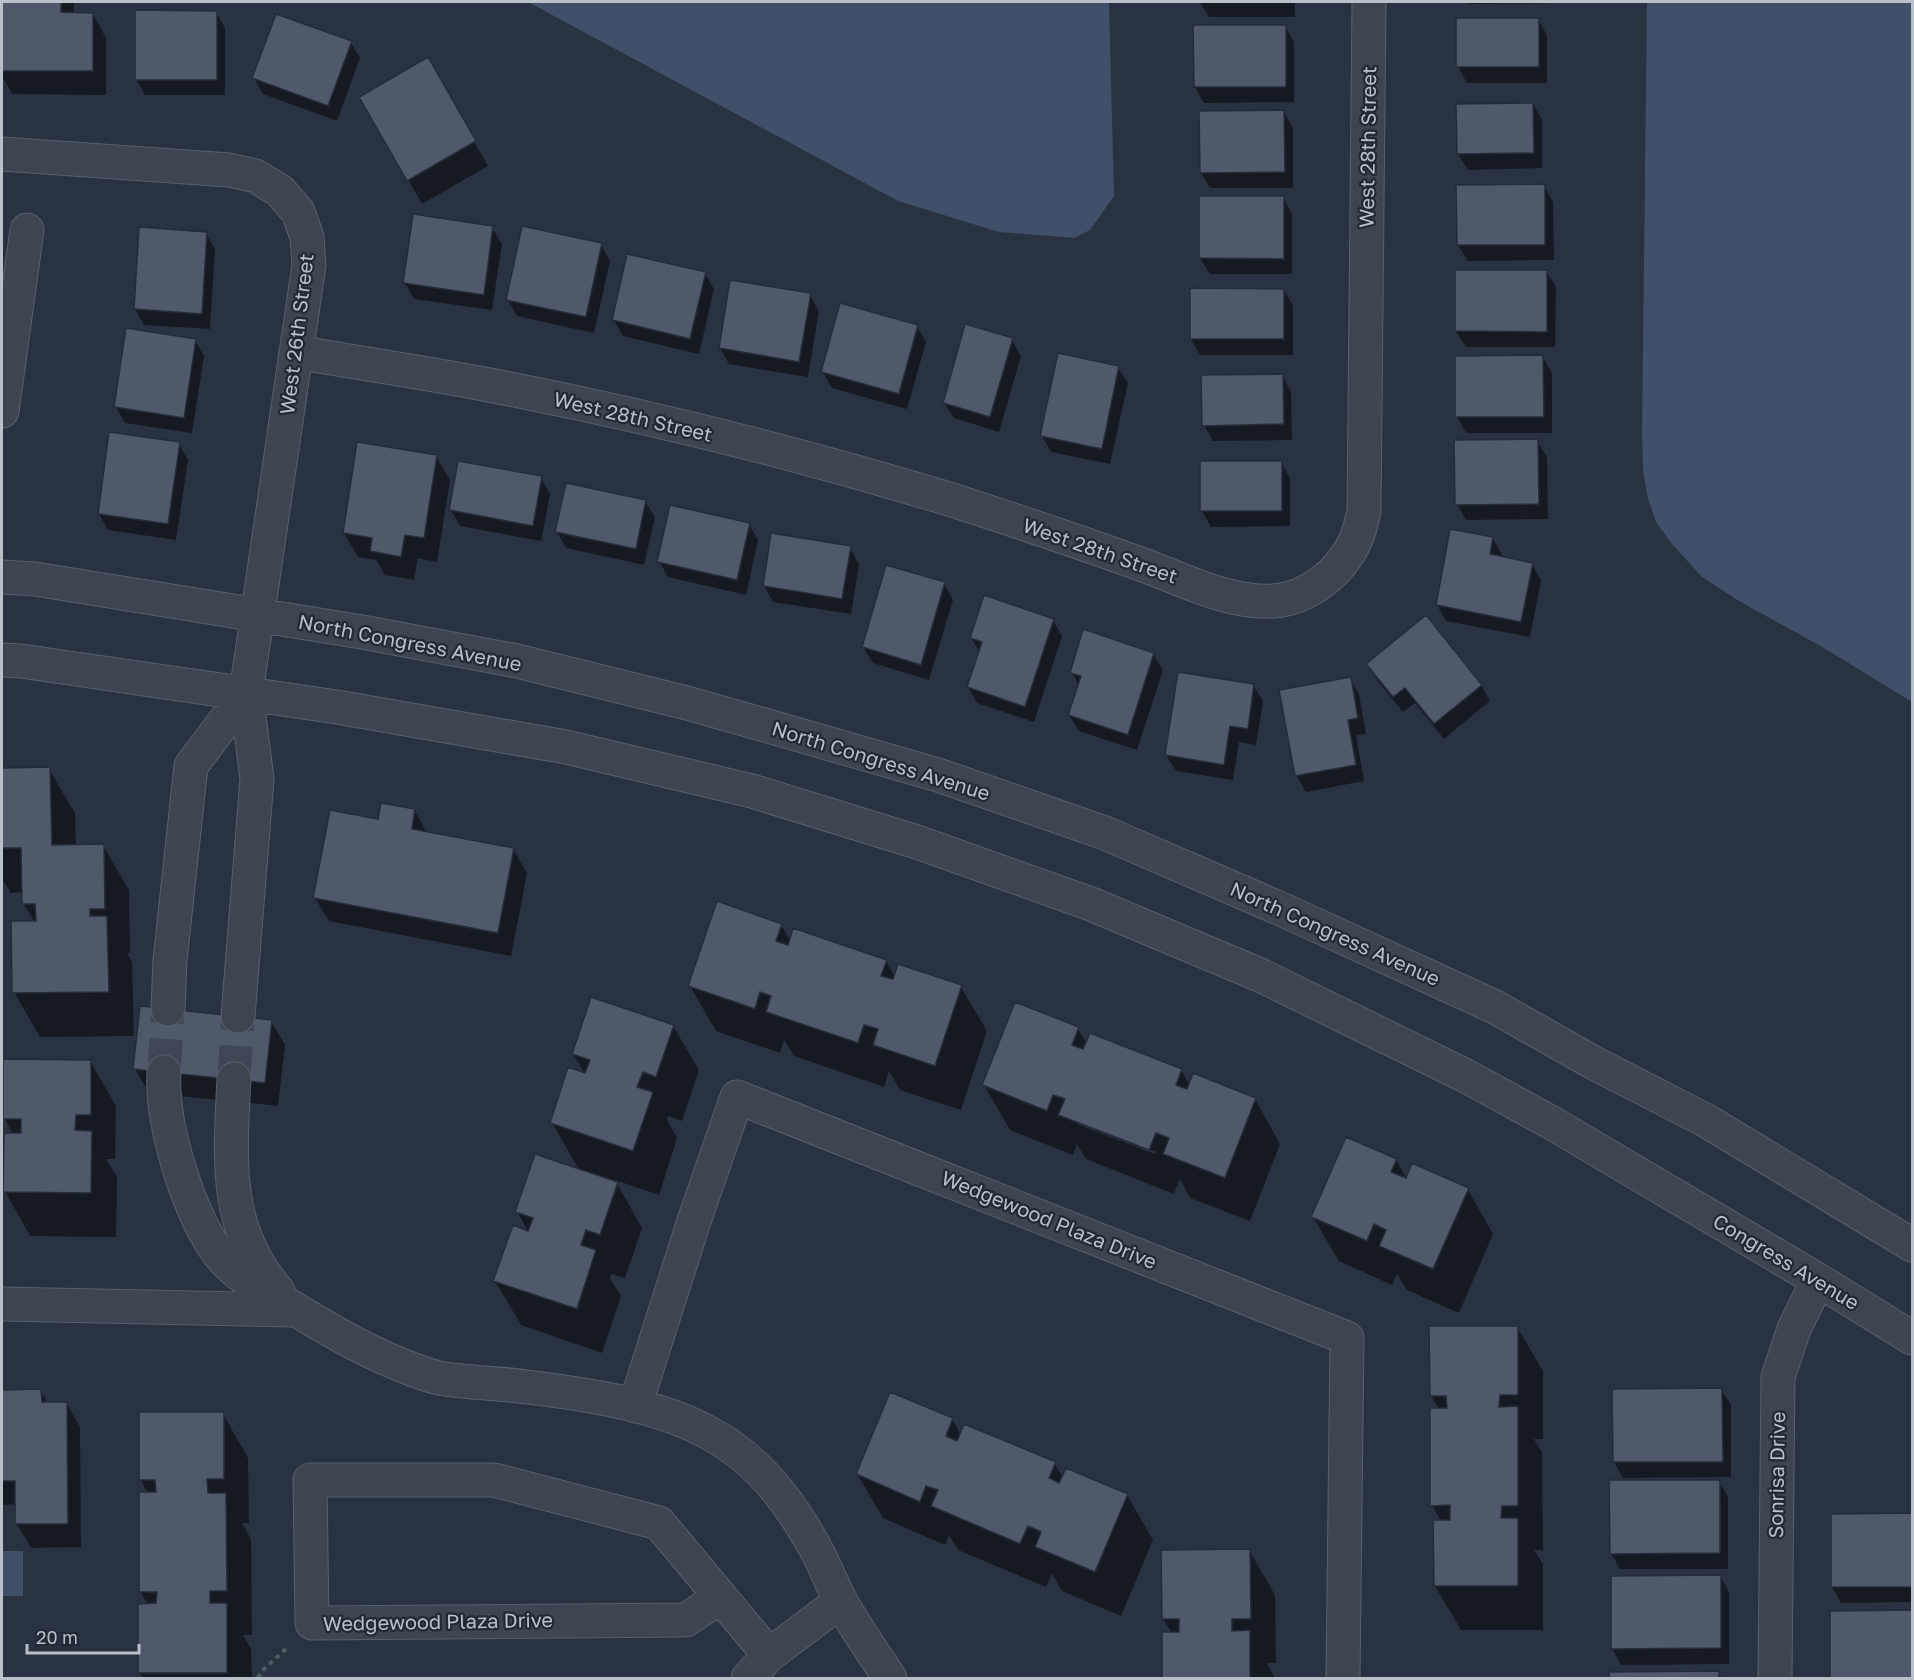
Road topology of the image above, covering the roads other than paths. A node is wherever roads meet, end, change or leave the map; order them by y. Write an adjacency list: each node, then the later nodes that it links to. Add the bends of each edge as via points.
1 (1369, 2): 4 (street, West 28th Street, via 1364,511 1358,537 1345,560 1327,579 1301,594 1276,601 1250,602 950,500 673,424 484,384)
2 (2, 154): 4 (street, West 26th Street, via 229,170 256,176 280,191 298,212 307,237 309,265)
3 (27, 230): 5 (street)
4 (296, 352): 7 (street, West 26th Street)
5 (2, 411)
6 (2, 577): 7 (street, North Congress Avenue)
7 (258, 615): 9 (street, West 26th Street); 14 (street, North Congress Avenue, via 517,662 687,703 938,776 1105,832 1496,1007 1705,1120)
8 (2, 660): 9 (street)
9 (246, 693): 10 (street, via 191,766); 11 (street, via 257,779); 15 (street, Congress Avenue, via 566,747 752,791 917,842 1091,904 1260,975 1466,1076)
10 (168, 1009)
11 (238, 1016)
12 (164, 1072): 17 (street, via 174,1144 185,1186 201,1224 217,1251 235,1270)
13 (234, 1079): 17 (street, via 231,1171 237,1215 247,1245 265,1275)
14 (1912, 1245)
15 (1818, 1280): 18 (street, Congress Avenue); 25 (street, Sonrisa Drive, via 1794,1329 1778,1377)
16 (2, 1304): 17 (street)
17 (296, 1310): 19 (street, via 393,1363 436,1377 571,1393)
18 (1912, 1338)
19 (635, 1406): 21 (street, via 708,1432 768,1479 811,1540); 24 (street, Wedgewood Plaza Drive, via 737,1097 1347,1338)
20 (720, 1597): 20 (street, Wedgewood Plaza Drive, via 659,1523 494,1480 310,1480 312,1623 686,1620); 22 (street, Wedgewood Plaza Drive)
21 (841, 1601): 22 (street, Wedgewood Plaza Drive); 23 (street)
22 (758, 1666)
23 (890, 1678)
24 (1343, 1678)
25 (1775, 1678)

